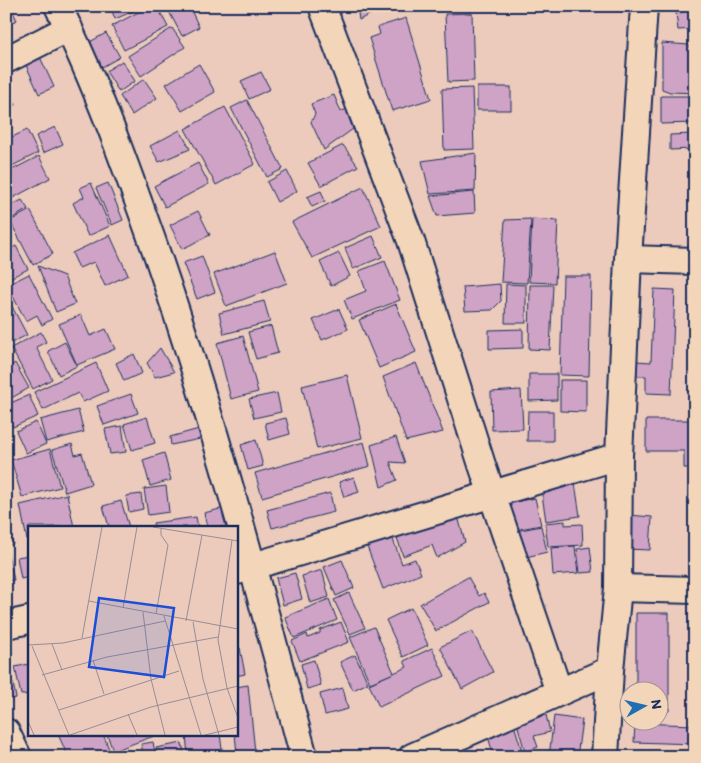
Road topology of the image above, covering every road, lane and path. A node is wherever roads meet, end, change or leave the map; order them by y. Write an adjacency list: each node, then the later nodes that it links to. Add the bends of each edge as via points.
1 (322, 6): 8 (street, via 411,241)
2 (644, 6): 5 (street)
3 (63, 17): 4 (street); 9 (street, via 125,162 171,296 219,447)
4 (6, 60)
5 (628, 259): 6 (street); 7 (street)
6 (695, 261)
7 (619, 456): 8 (street); 12 (street)
8 (492, 492): 11 (street); 17 (street)
9 (236, 526)
10 (238, 536): 11 (street)
11 (245, 569): 20 (street)
12 (618, 588): 13 (street); 16 (street)
13 (695, 590)
14 (28, 620): 15 (street)
15 (6, 625)
16 (610, 670): 17 (street); 22 (street)
17 (559, 692): 21 (street)
18 (6, 732): 19 (street)
19 (18, 757)
20 (304, 757)
21 (412, 757)
22 (604, 757)

